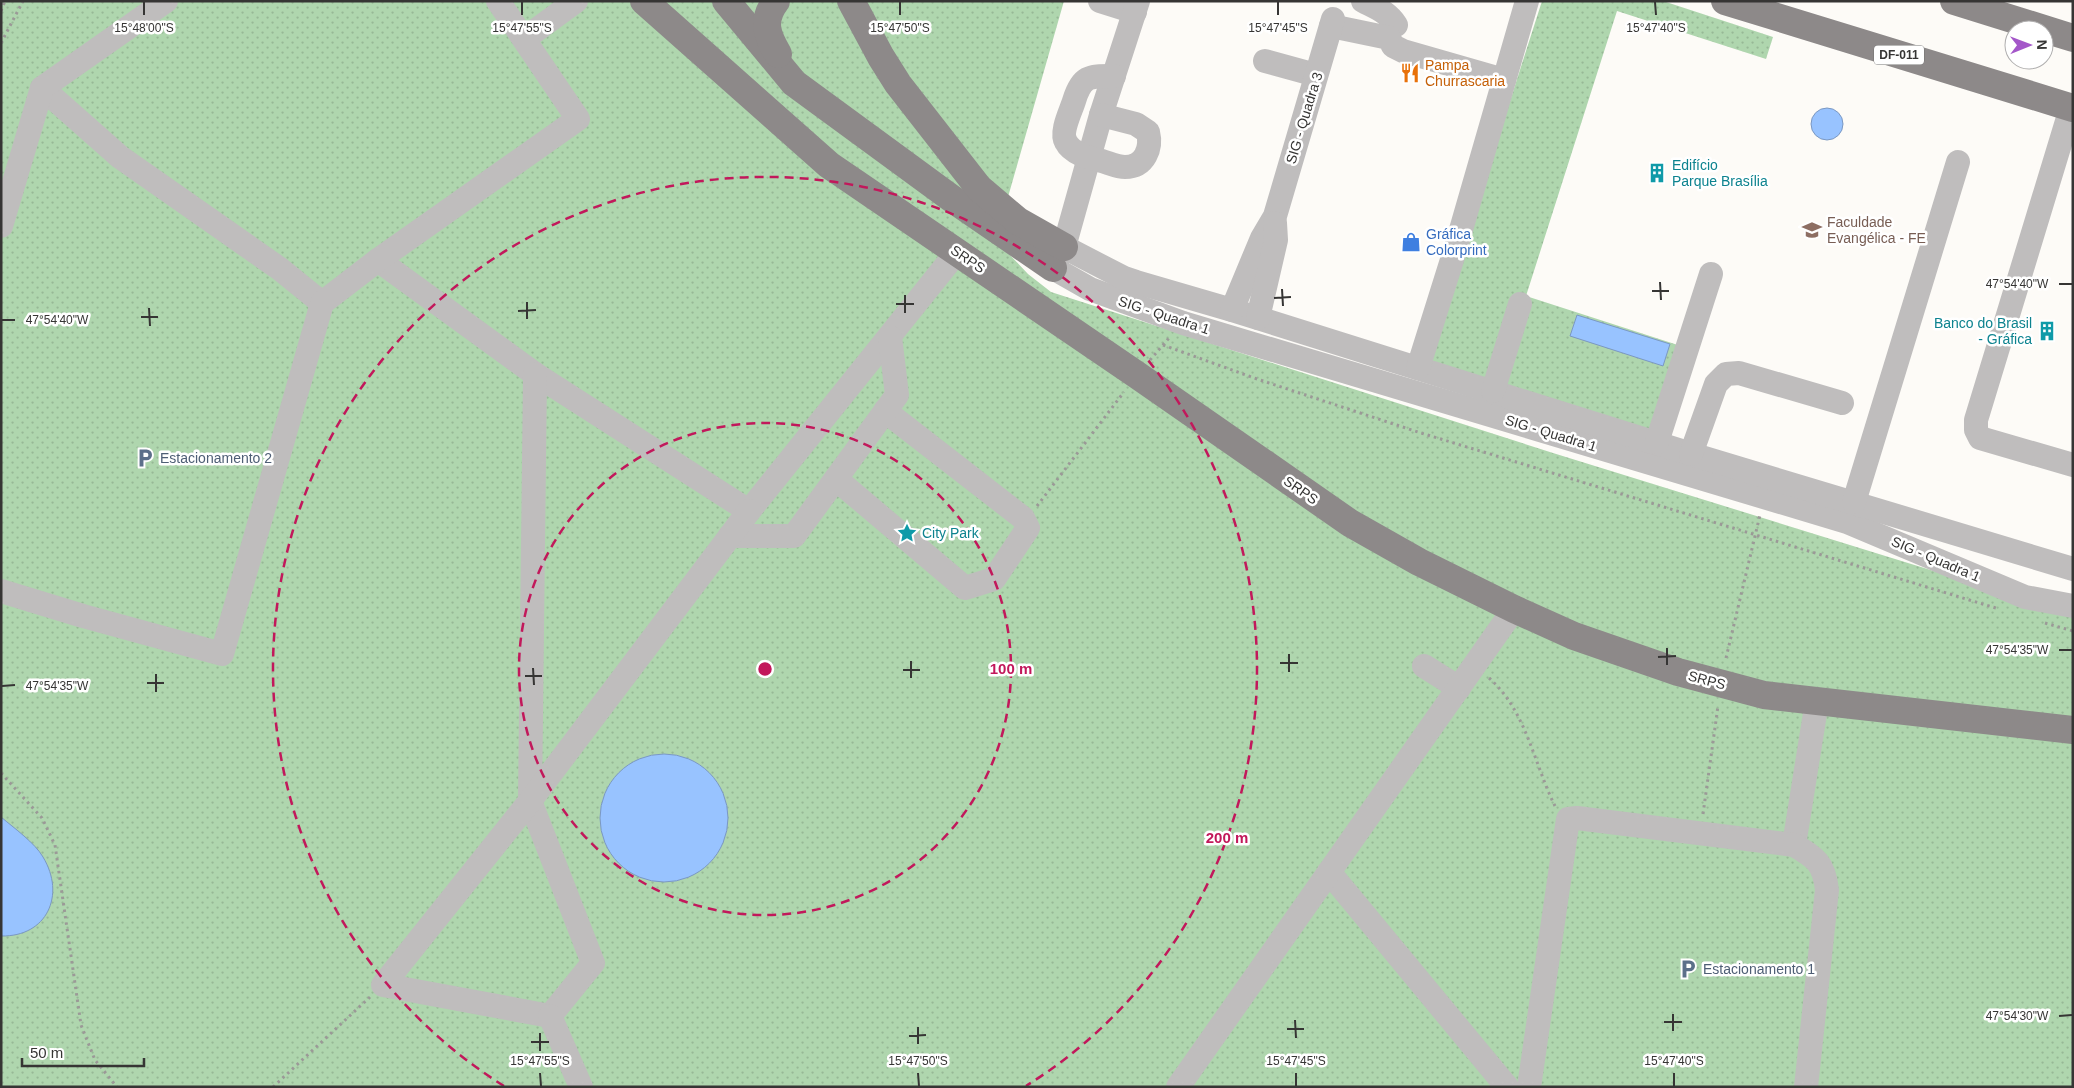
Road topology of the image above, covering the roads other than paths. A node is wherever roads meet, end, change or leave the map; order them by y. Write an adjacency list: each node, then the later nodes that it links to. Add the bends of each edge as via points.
1 (166, 1): 22 (street)
2 (498, 1): 16 (street)
3 (576, 1): 16 (street)
4 (644, 1): 29 (main road, SRPS, via 829,165)
5 (726, 1): 21 (main road)
6 (776, 1): 21 (main road, via 767,18 767,35)
7 (1100, 1): 13 (street)
8 (1363, 1): 14 (street, via 1385,12)
9 (1528, 1): 20 (street)
10 (1725, 1): 23 (main road, DF-011)
11 (1954, 1): 15 (main road)
12 (850, 5): 30 (main road, via 898,84 979,188)
13 (1137, 7): 19 (street)
14 (1396, 25)
15 (2073, 38)
16 (524, 39): 31 (street, via 578,119)
17 (1265, 61): 18 (street)
18 (1316, 75): 20 (street, SIG - Quadra 3, via 1332,22 1390,38 1393,46 1403,51); 27 (street, SIG - Quadra 3)
19 (1114, 76): 24 (street); 25 (street, via 1086,78 1078,88 1066,128 1066,142 1073,150)
20 (1504, 80): 38 (street)
21 (794, 83): 30 (main road, via 951,198)
22 (42, 88): 28 (street); 33 (street, via 120,157 280,269)
23 (2072, 108): 45 (street, via 1976,420 1976,430 1980,438)
24 (1101, 115): 25 (street); 25 (street, via 1144,128 1151,142 1149,152 1144,159 1124,167)
25 (1090, 158): 30 (street)
26 (1958, 162): 47 (street)
27 (1274, 216): 35 (street, SIG - Quadra 3); 36 (street, SIG - Quadra 3, via 1276,240)
28 (1, 226)
29 (957, 252): 37 (street); 55 (main road, SRPS, via 1350,523)
30 (1059, 258): 35 (street, SIG - Quadra 1); 52 (street, SIG - Quadra 1, via 1090,289 1182,323 1847,522)
31 (378, 260): 33 (street); 39 (street)
32 (1711, 274): 43 (street)
33 (322, 303): 53 (street, via 222,654)
34 (1520, 304): 40 (street)
35 (1232, 310): 36 (street, SIG - Quadra 1)
36 (1258, 318): 38 (street, SIG - Quadra 1)
37 (890, 337): 42 (street, via 897,394); 48 (street)
38 (1418, 368): 40 (street, SIG - Quadra 1)
39 (535, 374): 48 (street); 60 (street)
40 (1493, 391): 43 (street, SIG - Quadra 1)
41 (1842, 403): 44 (street, via 1739,374 1726,374 1716,384)
42 (885, 411): 46 (street); 46 (street, via 1023,518 1028,528 994,578 965,588)
43 (1658, 442): 44 (street, SIG - Quadra 1)
44 (1691, 454): 47 (street, SIG - Quadra 1)
45 (2073, 465)
46 (836, 479): 49 (street, via 794,536)
47 (1854, 502): 50 (street, SIG - Quadra 1)
48 (749, 511): 49 (street)
49 (730, 536): 60 (street)
50 (2008, 551): 51 (street, SIG - Quadra 1); 52 (street, via 2012,566 2008,571)
51 (2066, 567): 54 (street, via 2043,573 2040,583 2045,595)
52 (1984, 579): 54 (street, SIG - Quadra 1, via 2025,597)
53 (1, 591)
54 (2064, 605)
55 (1514, 609): 57 (street); 58 (main road, SRPS, via 1574,636 1678,672 1764,695)
56 (1424, 666): 57 (street)
57 (1459, 688): 62 (street)
58 (1817, 701): 59 (main road, SRPS); 61 (street)
59 (2073, 730)
60 (530, 801): 63 (street, via 593,963); 63 (street, via 383,985)
61 (1794, 845): 67 (street, via 1568,819); 68 (street, via 1822,865 1827,890)
62 (1330, 872): 65 (street); 66 (street)
63 (550, 1016): 64 (street)
64 (581, 1087)
65 (1178, 1087)
66 (1508, 1087)
67 (1529, 1087)
68 (1806, 1087)

